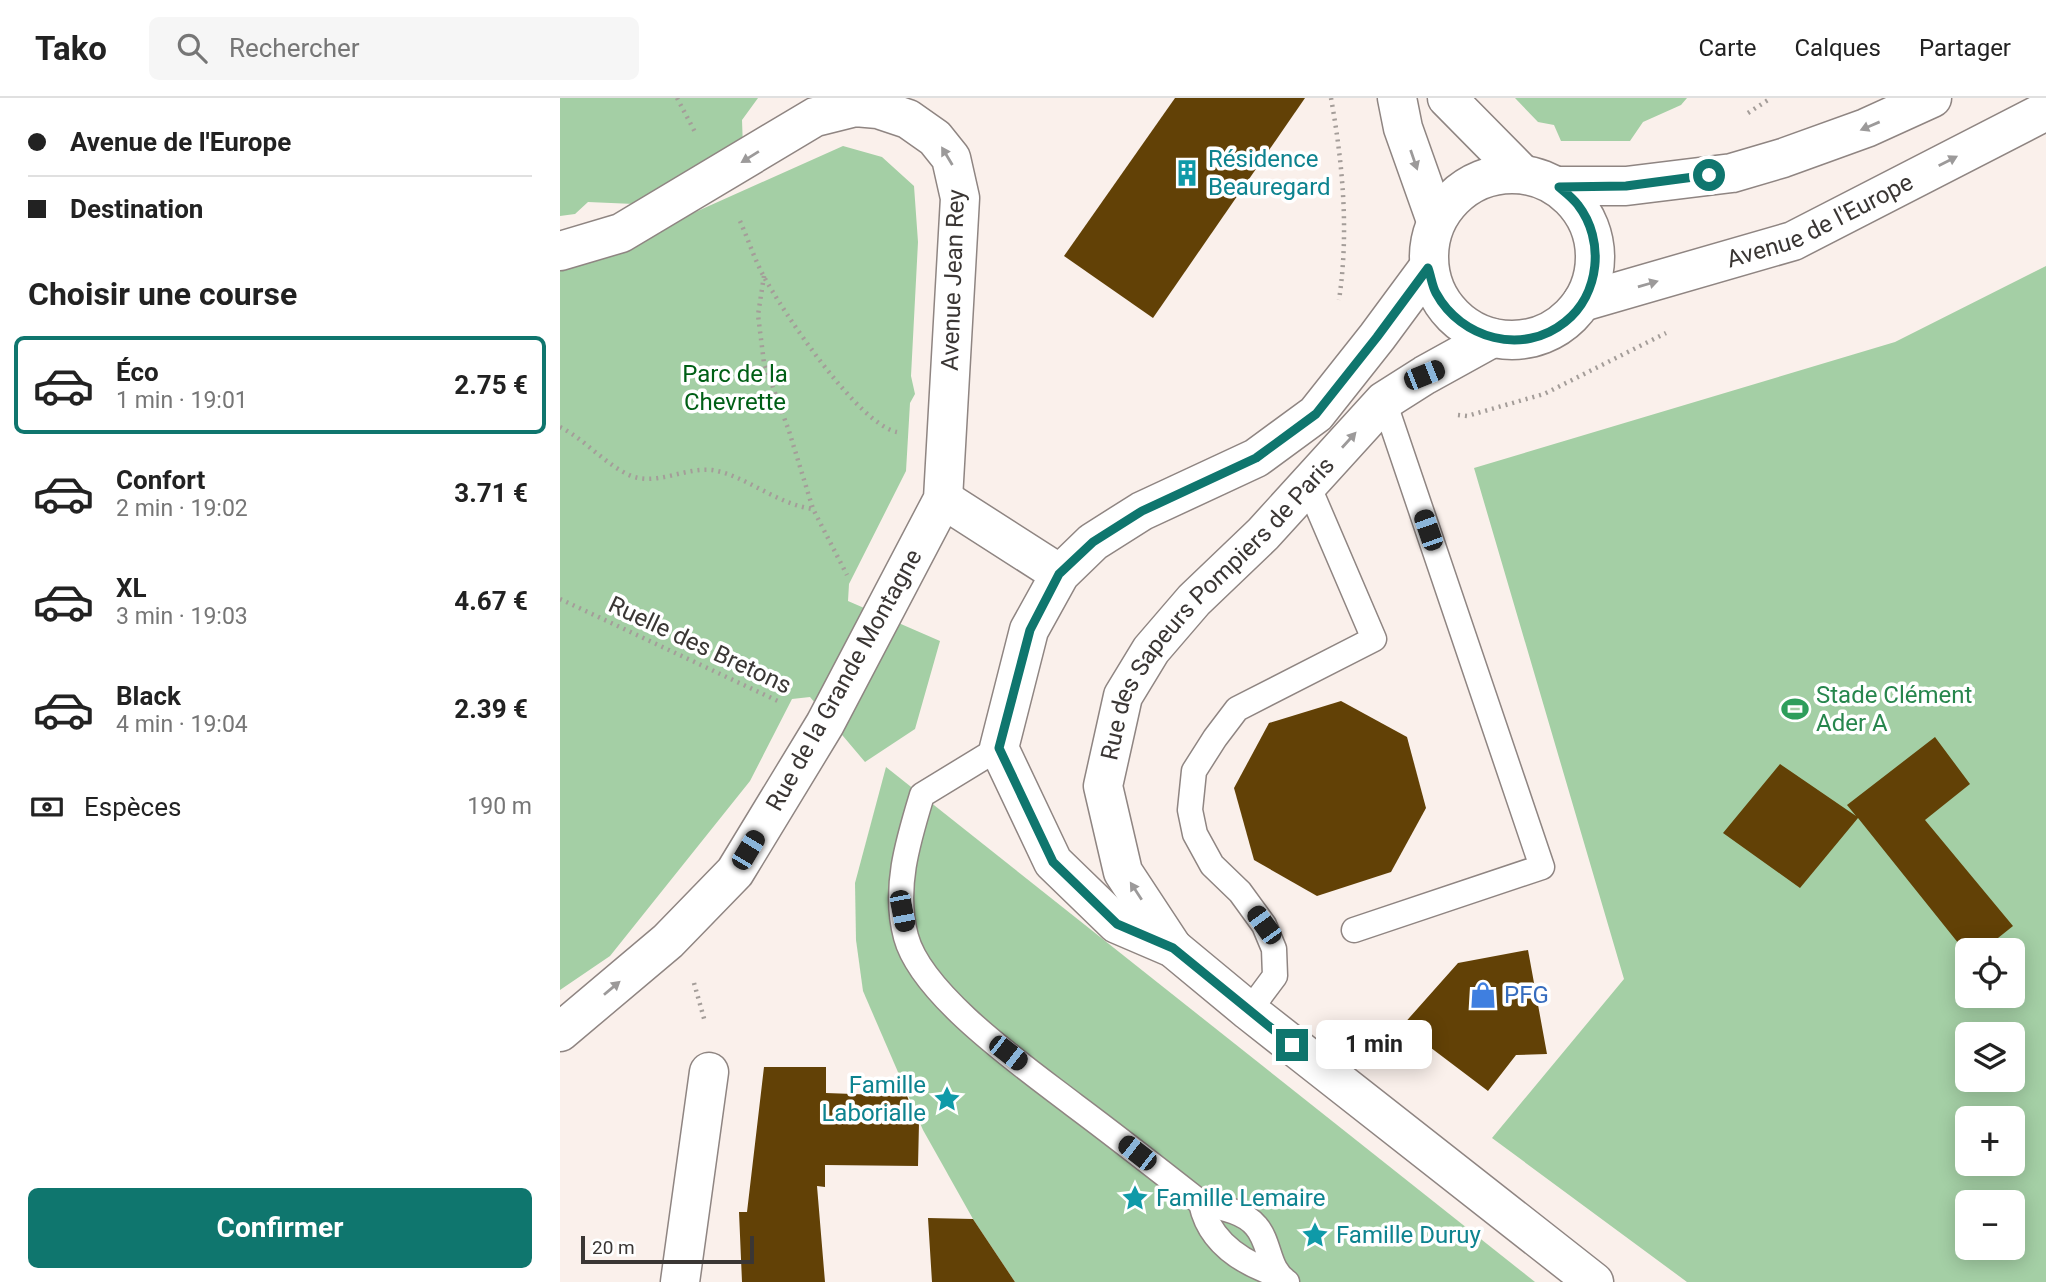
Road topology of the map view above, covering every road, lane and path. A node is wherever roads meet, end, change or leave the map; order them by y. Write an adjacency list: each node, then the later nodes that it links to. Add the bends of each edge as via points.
1 (1397, 98): 8 (street, one-way to 8)
2 (1447, 98): 5 (street)
3 (1932, 98): 7 (street, one-way to 7, via 1866,128 1732,173 1626,186)
4 (2046, 111): 12 (street, Avenue de l'Europe, one-way to 4, via 1793,241)
5 (1522, 174): 7 (street); 8 (street, via 1496,174 1471,184 1451,199)
6 (719, 176): 9 (street, Avenue Jean Rey, via 621,233); 11 (path); 18 (street, Avenue Jean Rey, one-way to 6, via 960,198 951,158 935,138 908,119 855,107 815,117)
7 (1559, 187): 12 (street, via 1578,205 1591,227 1596,252 1593,278)
8 (1436, 221): 10 (street)
9 (560, 251)
10 (1428, 268): 14 (street, via 1435,292 1450,312 1469,328); 22 (street, Rue des Sapeurs Pompiers de Paris, via 1316,414 1256,458 1122,523)
11 (764, 275): 18 (path, via 822,363 858,404 888,430); 21 (path, via 758,315 764,363)
12 (1583, 302): 14 (street, via 1565,322 1543,334 1518,340)
13 (1677, 327): 16 (path, via 1544,394)
14 (1492, 338): 15 (street, Rue des Sapeurs Pompiers de Paris)
15 (1384, 401): 19 (street, Rue des Sapeurs Pompiers de Paris, one-way to 15); 27 (lane, via 1542,867)
16 (1467, 416)
17 (560, 427): 21 (path, via 627,474 647,480 693,470 714,471)
18 (946, 442): 20 (street, Avenue Jean Rey)
19 (1308, 485): 28 (street, Rue des Sapeurs Pompiers de Paris, one-way to 19, via 1123,872 1103,786 1123,696 1151,650 1194,600); 30 (lane, via 1374,639 1237,709 1194,771 1190,810 1195,834 1212,865 1264,925 1274,949 1275,976)
20 (943, 499): 22 (street); 24 (street, Rue de la Grande Montagne)
21 (813, 509): 24 (path, via 856,592 852,612)
22 (1059, 574): 26 (street, Rue des Sapeurs Pompiers de Paris, via 1030,630)
23 (560, 599): 25 (path, Ruelle des Bretons)
24 (877, 623): 25 (street, Rue de la Grande Montagne)
25 (825, 724): 31 (street, Rue de la Grande Montagne, one-way to 25, via 668,941 735,872)
26 (999, 748): 28 (street, Rue des Sapeurs Pompiers de Paris, via 1053,862 1117,924); 33 (lane, via 922,795 902,871 907,939 947,999 987,1037)
27 (1354, 929)
28 (1173, 948): 30 (street, Rue des Sapeurs Pompiers de Paris)
29 (694, 982): 32 (path, via 709,1039)
30 (1249, 1011): 36 (street, Rue des Sapeurs Pompiers de Paris)
31 (560, 1032)
32 (709, 1072): 35 (street)
33 (1201, 1203): 34 (lane, via 1209,1227 1224,1247); 34 (lane, via 1229,1210 1257,1226)
34 (1282, 1279)
35 (680, 1282)
36 (1594, 1282)

